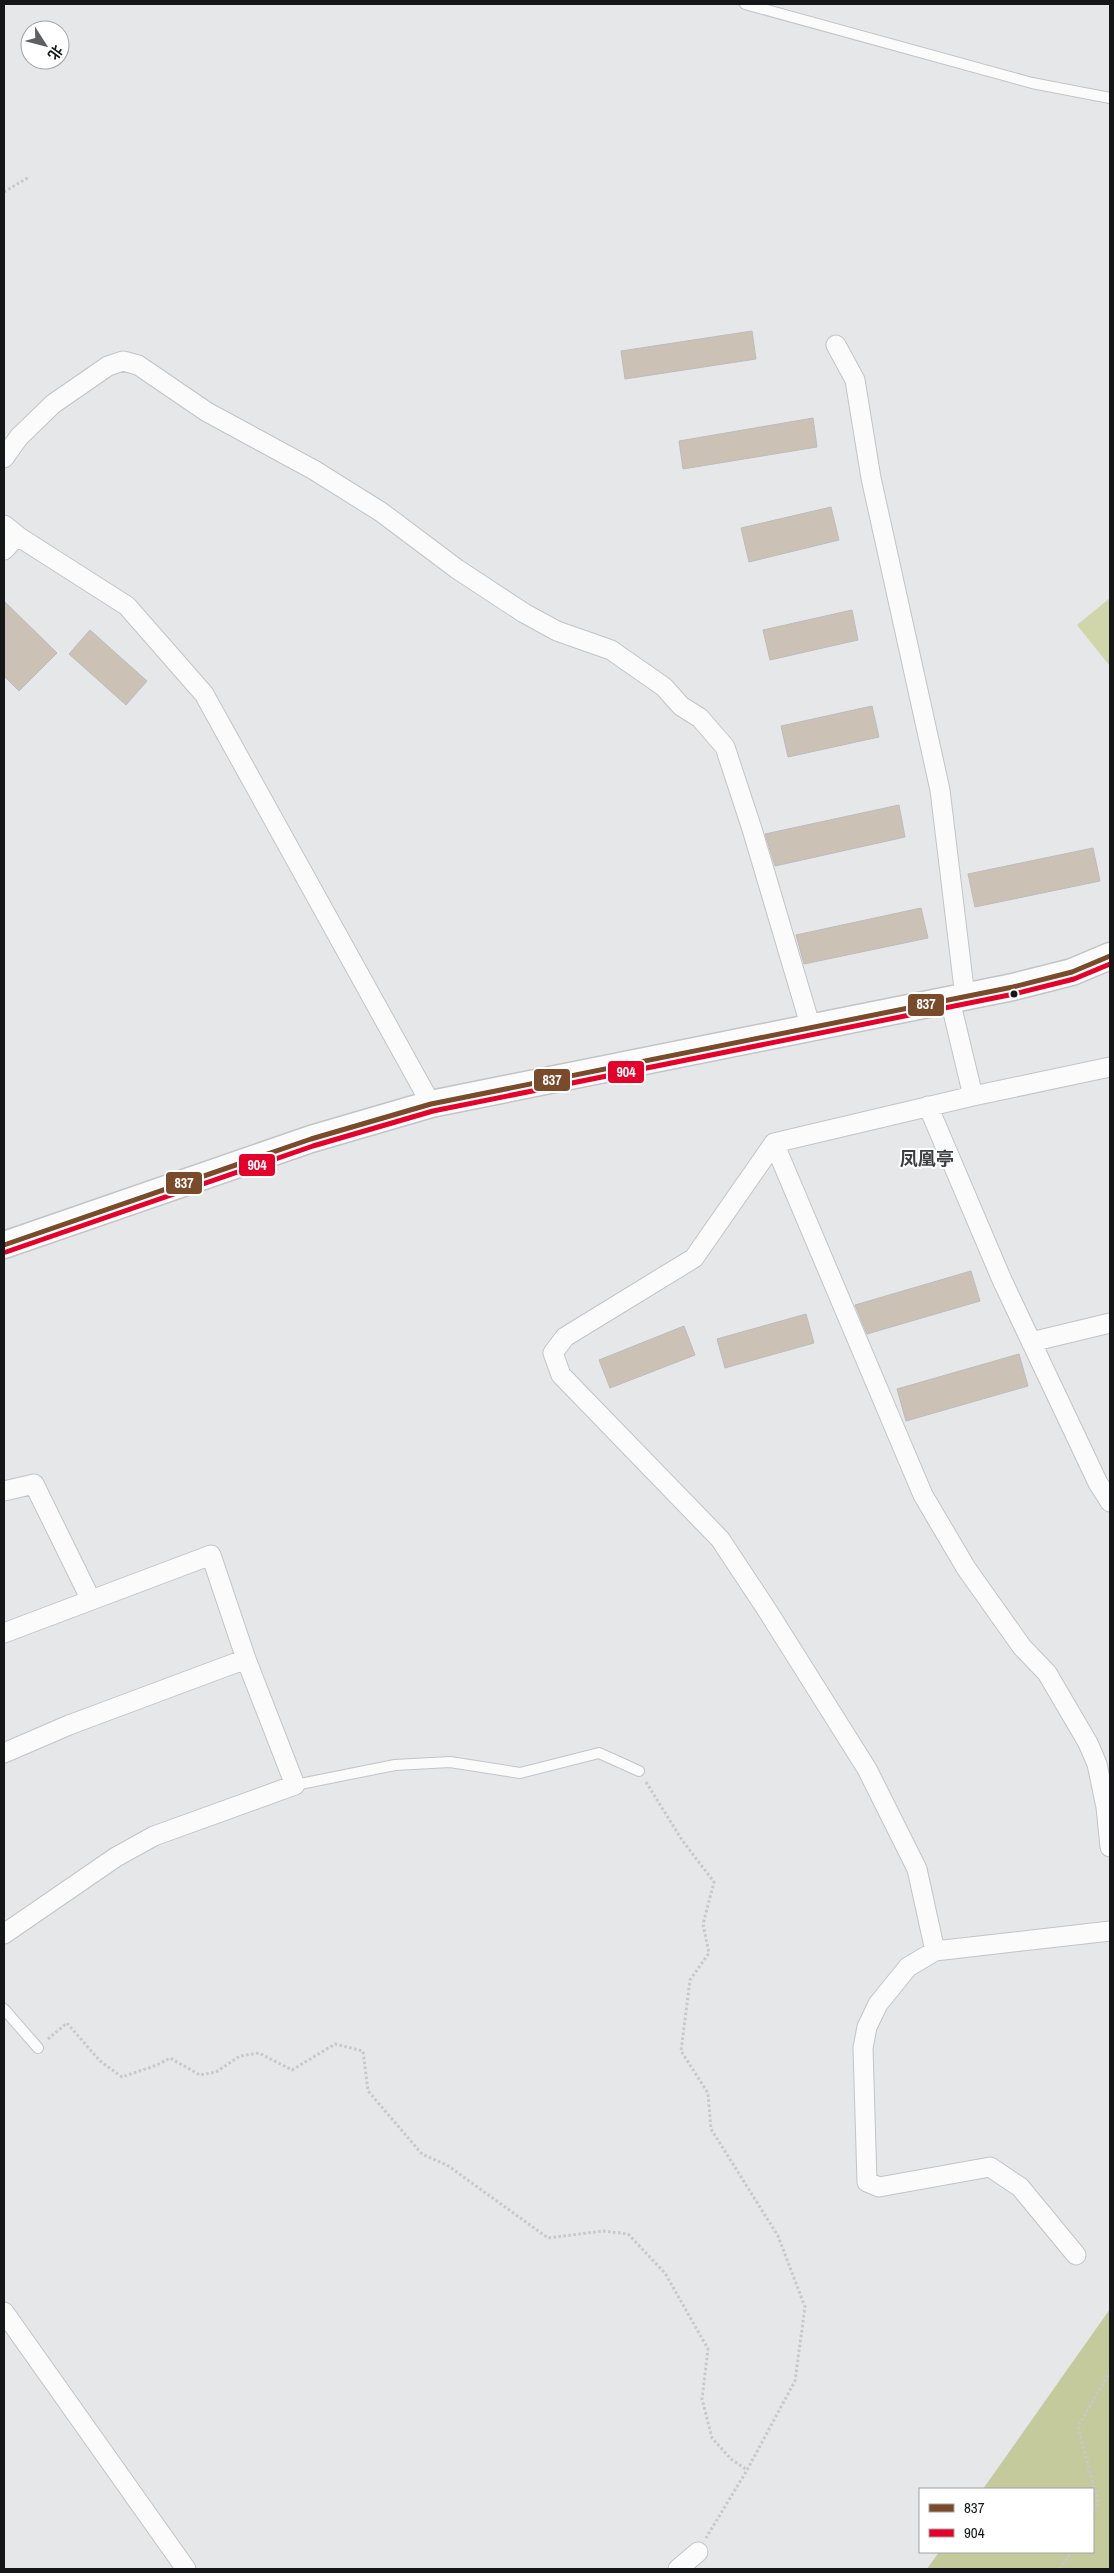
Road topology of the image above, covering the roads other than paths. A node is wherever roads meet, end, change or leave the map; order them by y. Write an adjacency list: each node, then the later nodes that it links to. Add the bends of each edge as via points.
1 (746, 4): 2 (lane, via 1032,83)
2 (1110, 98)
3 (836, 345): 8 (street, via 855,380 871,478 940,790)
4 (4, 458): 9 (street, via 19,437 53,404 108,366 123,361 138,365 207,412 314,470 372,507 524,613 557,631 611,650 700,718 724,748 752,829)
5 (11, 530): 6 (street); 12 (street, via 128,606 204,694)
6 (4, 550)
7 (1110, 956): 8 (street, via 1072,972)
8 (957, 998): 9 (street); 11 (street)
9 (811, 1028): 12 (street)
10 (1110, 1067): 11 (street)
11 (973, 1096): 13 (street)
12 (431, 1104): 15 (street, via 311,1139)
13 (928, 1106): 14 (street); 17 (street)
14 (774, 1143): 26 (street, via 923,1495 966,1568 1022,1647 1047,1673 1088,1743 1097,1764); 29 (street, via 694,1258 565,1337 553,1353 560,1375 720,1539 767,1610 867,1769 917,1869)
15 (4, 1245)
16 (1110, 1323): 17 (street)
17 (1031, 1342): 19 (street)
18 (4, 1491): 20 (street, via 34,1484)
19 (1110, 1502)
20 (91, 1600): 21 (street); 22 (street, via 211,1555)
21 (4, 1633)
22 (246, 1659): 23 (street, via 69,1725); 25 (street)
23 (4, 1753)
24 (639, 1771): 25 (lane, via 599,1753 520,1773 450,1762 395,1765)
25 (295, 1785): 28 (street, via 154,1836 116,1857)
26 (1110, 1847)
27 (1110, 1931): 29 (street)
28 (4, 1934)
29 (935, 1951): 32 (street, via 908,1967 878,2004 867,2027 863,2048 867,2182 879,2187 990,2167 1020,2188)
30 (4, 2009): 31 (lane)
31 (38, 2048)
32 (1076, 2255)
33 (4, 2312): 35 (street)
34 (698, 2552): 36 (street)
35 (186, 2569)
36 (678, 2569)

